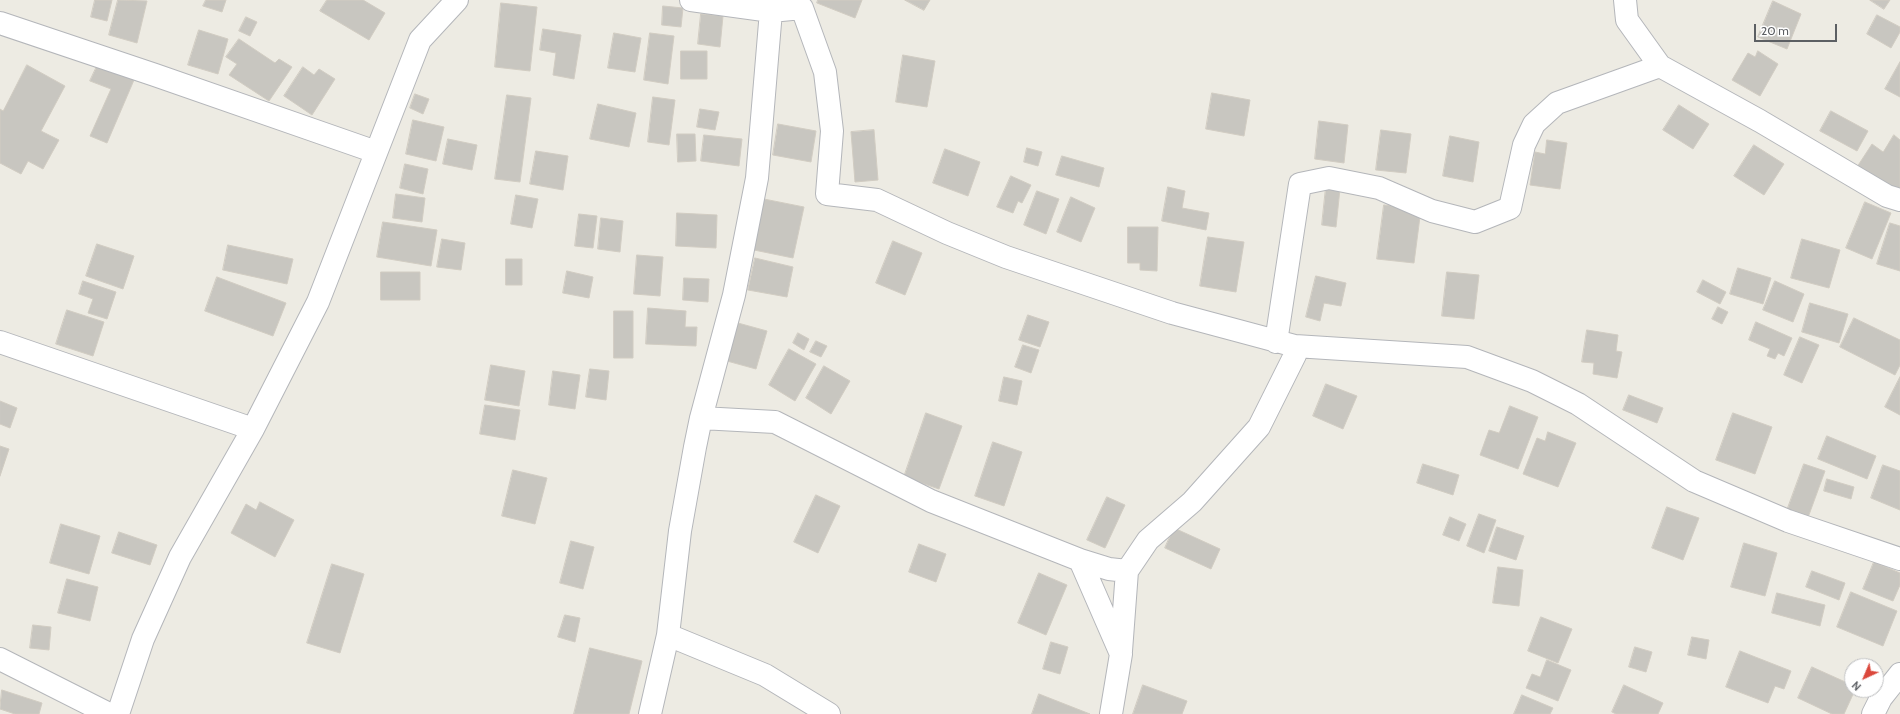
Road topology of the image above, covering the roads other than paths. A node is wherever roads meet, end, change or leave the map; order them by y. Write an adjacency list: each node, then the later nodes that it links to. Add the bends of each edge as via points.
1 (457, 0): 7 (street, via 420,40)
2 (691, 0): 4 (street)
3 (1625, 0): 6 (street, via 1627,20)
4 (772, 5): 10 (street, via 802,8 825,72 832,131 827,194 877,200 1006,257 1172,313); 11 (street, via 757,178 734,295)
5 (0, 23): 7 (street, via 155,74)
6 (1660, 66): 8 (street, via 1887,196); 10 (street, via 1557,103 1534,124 1524,145 1510,208 1476,222 1432,211 1379,188 1329,178 1300,184)
7 (376, 152): 12 (street, via 318,302)
8 (1900, 200)
9 (0, 342): 12 (street)
10 (1285, 344): 13 (street, via 1467,358 1532,381 1578,404 1694,481 1788,521); 15 (street, via 1294,355 1259,427 1192,502 1148,540)
11 (701, 418): 14 (street, via 775,422 931,501); 16 (street, via 680,531)
12 (253, 429): 21 (street, via 180,557 144,639)
13 (1900, 559)
14 (1080, 560): 15 (street, via 1109,569); 17 (street)
15 (1127, 571): 17 (street)
16 (668, 635): 22 (street); 23 (street, via 765,675)
17 (1121, 654): 24 (street)
18 (0, 659): 20 (street)
19 (1900, 674): 25 (street, via 1881,698)
20 (109, 714)
21 (118, 714)
22 (650, 714)
23 (829, 714)
24 (1112, 714)
25 (1873, 714)

